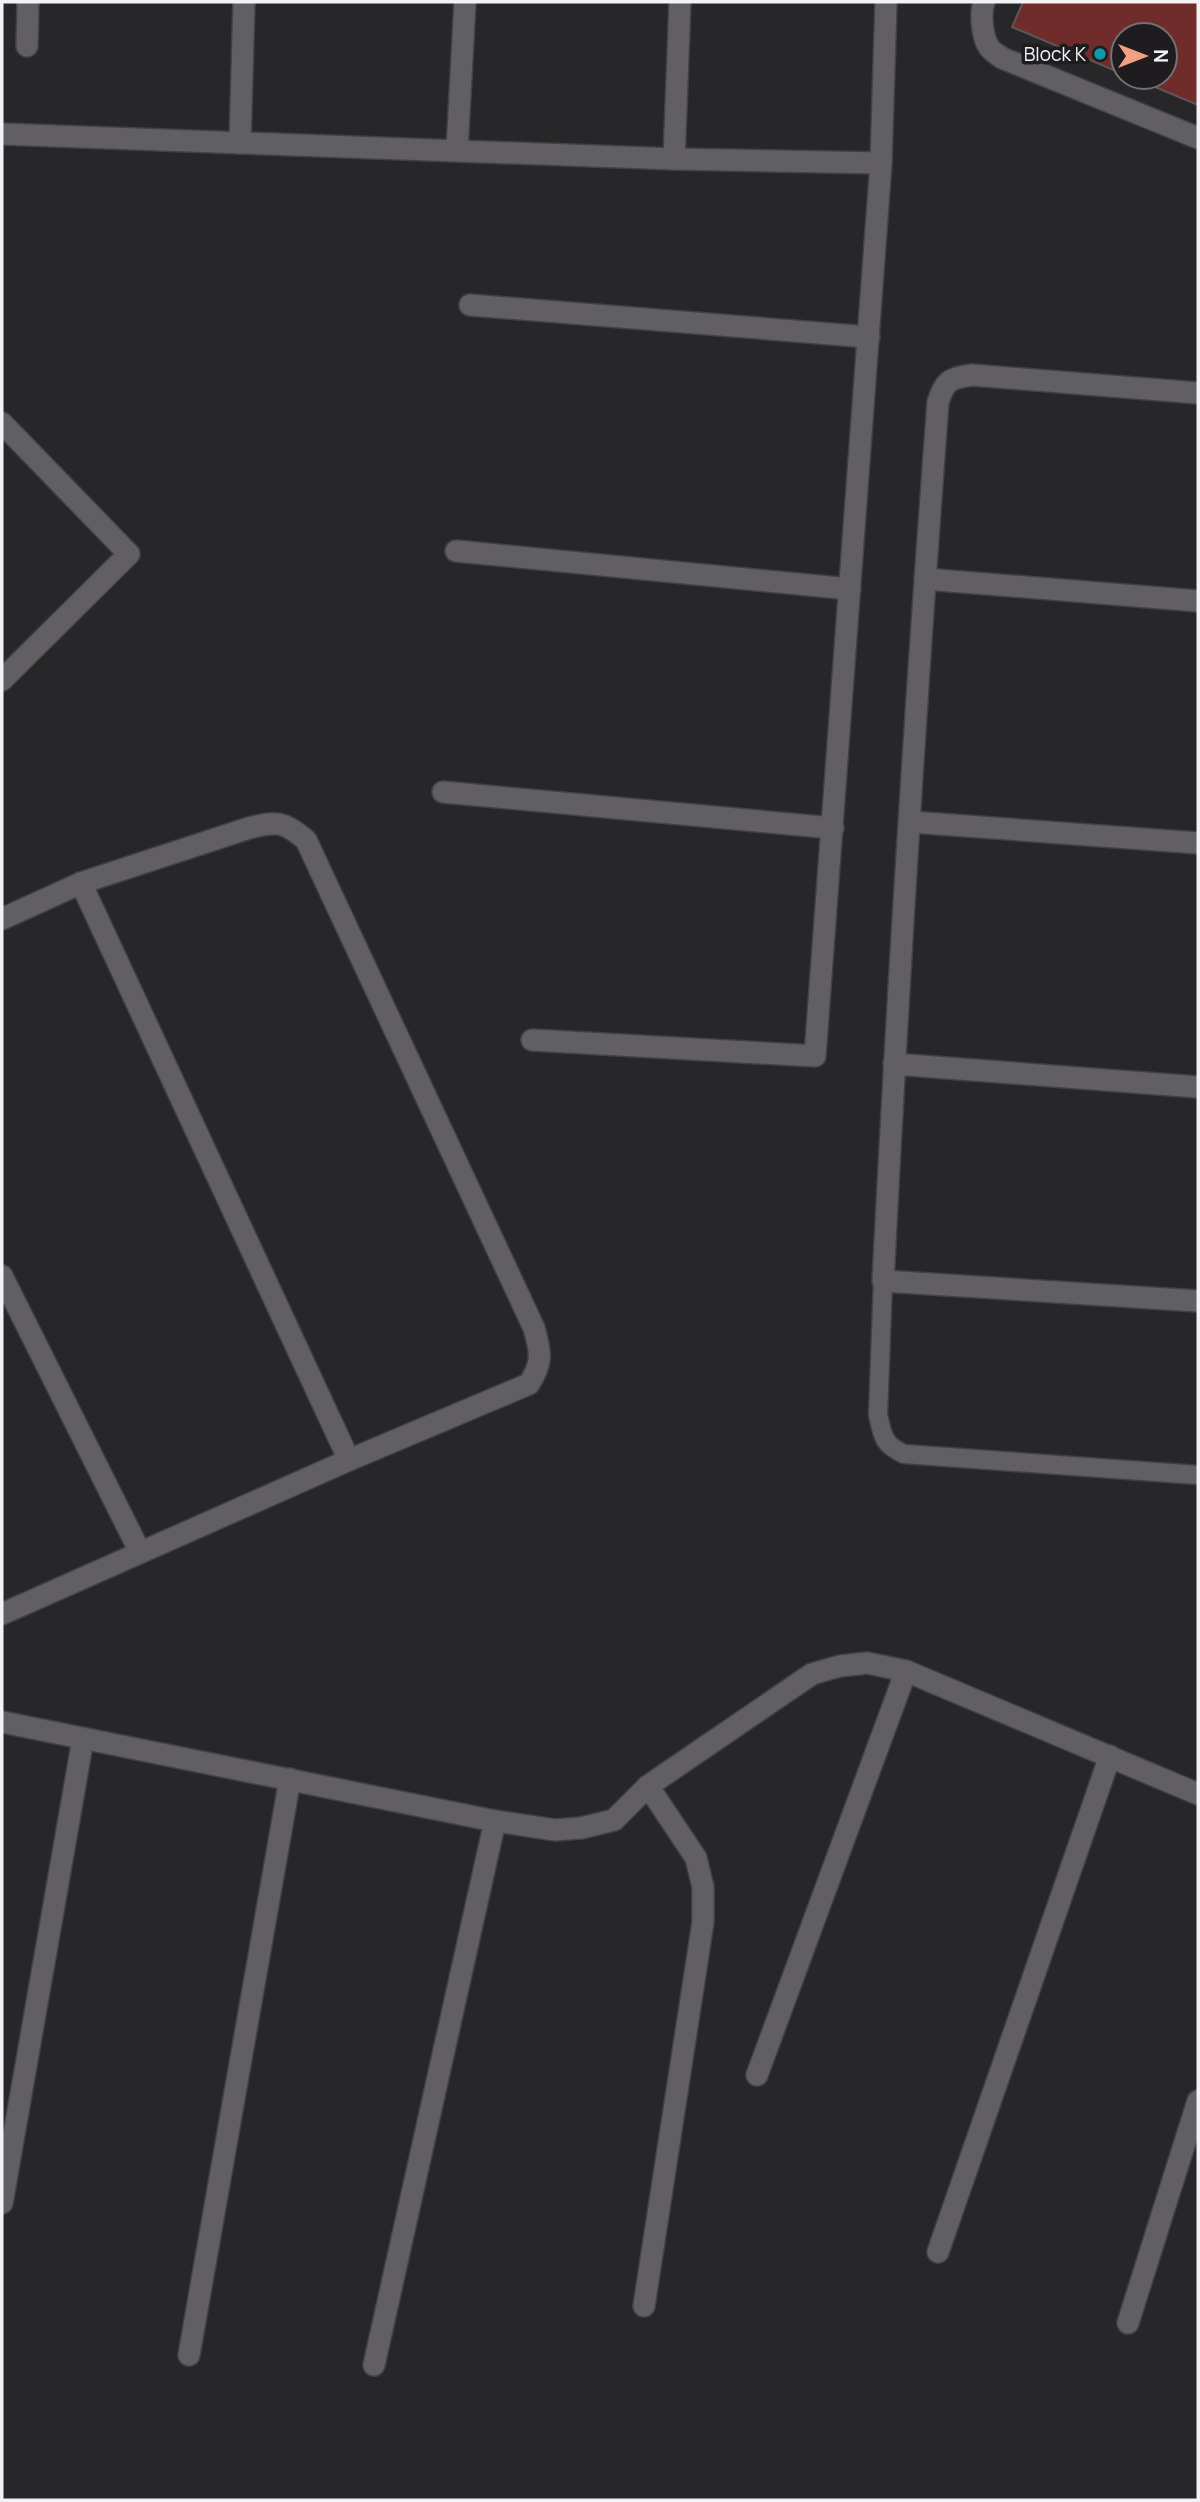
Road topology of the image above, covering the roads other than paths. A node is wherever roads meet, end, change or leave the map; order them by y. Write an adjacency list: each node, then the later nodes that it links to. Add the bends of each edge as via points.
1 (28, 2): 7 (street)
2 (244, 2): 10 (street)
3 (465, 2): 11 (street)
4 (680, 2): 12 (street)
5 (886, 2): 13 (street)
6 (984, 2): 9 (street, via 981,8 988,47 1002,58)
7 (27, 46)
8 (2, 134): 10 (street)
9 (1198, 138)
10 (240, 144): 11 (street)
11 (457, 150): 12 (street)
12 (674, 159): 13 (street)
13 (881, 163): 15 (street)
14 (470, 305): 15 (street)
15 (869, 337): 20 (street)
16 (1198, 393): 19 (street, via 972,374 944,384 938,402)
17 (2, 423): 22 (street, via 130,554)
18 (456, 551): 20 (street)
19 (925, 579): 21 (street); 24 (street)
20 (850, 589): 25 (street)
21 (1198, 601)
22 (2, 680)
23 (443, 792): 25 (street)
24 (911, 822): 26 (street); 30 (street)
25 (833, 828): 29 (street, via 816,1056)
26 (1198, 842)
27 (80, 883): 28 (street); 35 (street); 35 (street, via 269,823 289,826 306,840 529,1315 540,1349 540,1367 529,1384)
28 (2, 919)
29 (532, 1040)
30 (894, 1063): 31 (street); 33 (street)
31 (1198, 1087)
32 (2, 1276): 37 (street)
33 (883, 1281): 34 (street); 36 (lane, via 878,1415 889,1447 904,1454)
34 (1198, 1301)
35 (349, 1460): 37 (street)
36 (1198, 1475)
37 (141, 1552): 38 (street)
38 (2, 1614)
39 (906, 1671): 42 (street); 44 (street, via 867,1663 812,1674); 47 (street)
40 (2, 1722): 41 (street)
41 (83, 1739): 43 (street); 49 (street)
42 (1110, 1756): 45 (street); 50 (street)
43 (290, 1779): 46 (street); 53 (street)
44 (648, 1786): 46 (street, via 614,1820 581,1828 555,1830); 51 (street, via 696,1858 702,1922)
45 (1198, 1794)
46 (495, 1821): 54 (street)
47 (757, 2075)
48 (1198, 2101): 52 (street)
49 (2, 2203)
50 (938, 2252)
51 (644, 2306)
52 (1128, 2323)
53 (189, 2355)
54 (374, 2365)

